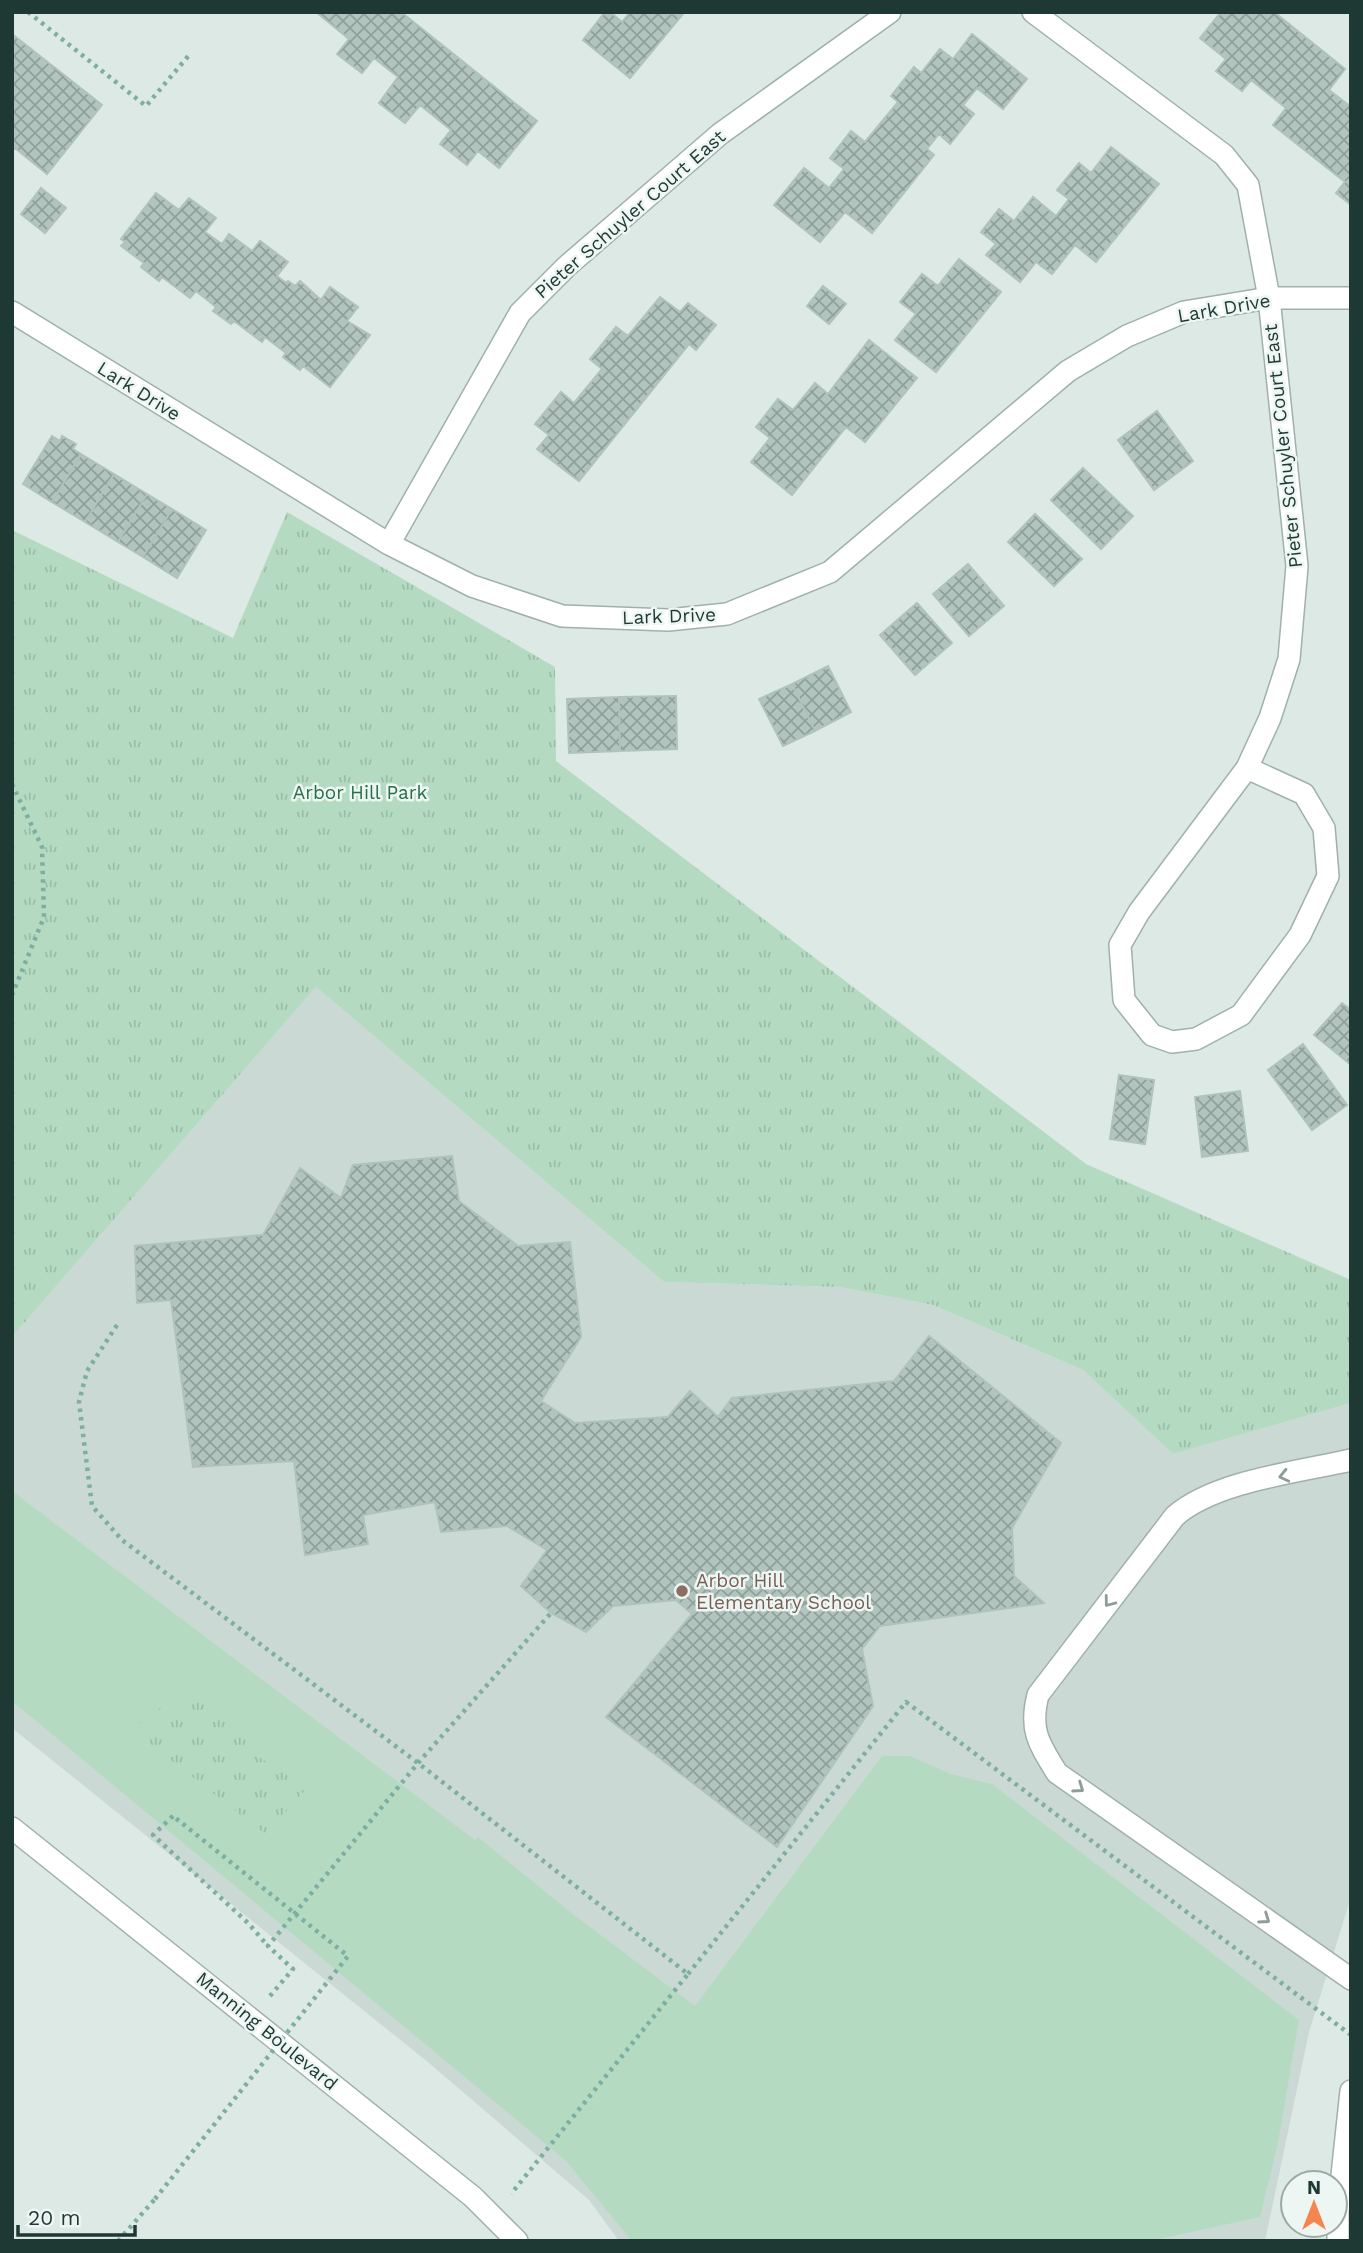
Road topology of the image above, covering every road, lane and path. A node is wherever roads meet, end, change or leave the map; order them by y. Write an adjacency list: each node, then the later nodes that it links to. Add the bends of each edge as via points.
1 (28, 12): 4 (path, via 146,106)
2 (890, 12): 8 (street, Pieter Schuyler Court East, via 720,134 567,266 520,313)
3 (1033, 12): 5 (street, Pieter Schuyler Court East, via 1224,155 1248,185)
4 (190, 54)
5 (1269, 298): 6 (street, Lark Drive); 8 (street, Lark Drive, via 1184,312 1127,336 1068,371 830,572 727,614 668,620 562,616 472,586); 9 (street, Pieter Schuyler Court East, via 1297,566 1289,659)
6 (1351, 298)
7 (12, 312): 8 (street, Lark Drive)
8 (389, 544)
9 (1247, 768): 9 (street, Pieter Schuyler Court East, via 1139,912 1120,945 1124,1000 1152,1035 1172,1042 1196,1038 1241,1014 1300,935 1328,876 1324,828 1304,794)
10 (12, 784): 11 (path, via 42,847 44,917)
11 (12, 995)
12 (117, 1325): 15 (path, via 87,1371 79,1402 92,1506 122,1540)
13 (1351, 1460): 19 (street, one-way to 19, via 1192,1501 1175,1516 1038,1695 1033,1717 1038,1741 1057,1773)
14 (551, 1613): 15 (path)
15 (418, 1763): 17 (path); 18 (path)
16 (12, 1828): 20 (street, Manning Boulevard)
17 (268, 1946): 20 (path, via 293,1969); 24 (path, bridge, via 153,1835 173,1816 348,1956)
18 (688, 1975): 21 (path, via 906,1702); 23 (path)
19 (1351, 1979)
20 (251, 2018): 23 (street, Manning Boulevard)
21 (1351, 2035)
22 (1351, 2091): 26 (street)
23 (493, 2216): 25 (street, Manning Boulevard)
24 (118, 2241)
25 (517, 2241)
26 (1338, 2241)

